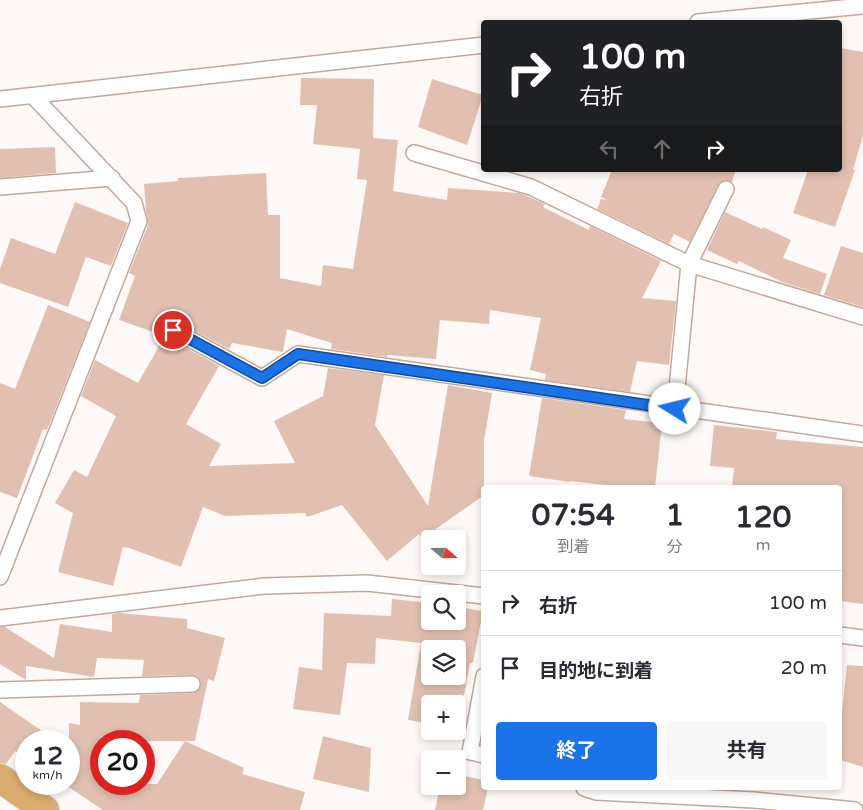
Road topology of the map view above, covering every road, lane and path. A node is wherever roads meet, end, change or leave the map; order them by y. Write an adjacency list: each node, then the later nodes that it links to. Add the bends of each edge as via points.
1 (863, 6): 2 (lane)
2 (719, 20)
3 (481, 45): 4 (lane)
4 (33, 96): 5 (lane); 7 (lane)
5 (0, 99)
6 (414, 153): 10 (lane, via 531,187)
7 (112, 178): 8 (lane); 15 (lane, via 134,203 139,221)
8 (0, 187)
9 (726, 189): 10 (lane)
10 (689, 264): 11 (lane); 13 (lane)
11 (863, 317)
12 (173, 330): 13 (lane, via 262,378 298,354)
13 (675, 409): 14 (lane)
14 (863, 434)
15 (0, 577)
16 (481, 596): 17 (lane, via 367,583 264,586)
17 (0, 618)
18 (842, 635): 19 (lane)
19 (863, 638)
20 (192, 684): 21 (lane)
21 (0, 690)
22 (481, 692): 23 (lane, via 470,752)
23 (481, 754)
24 (0, 778): 26 (main road)
25 (590, 790): 27 (lane)
26 (45, 810)
27 (855, 810)

